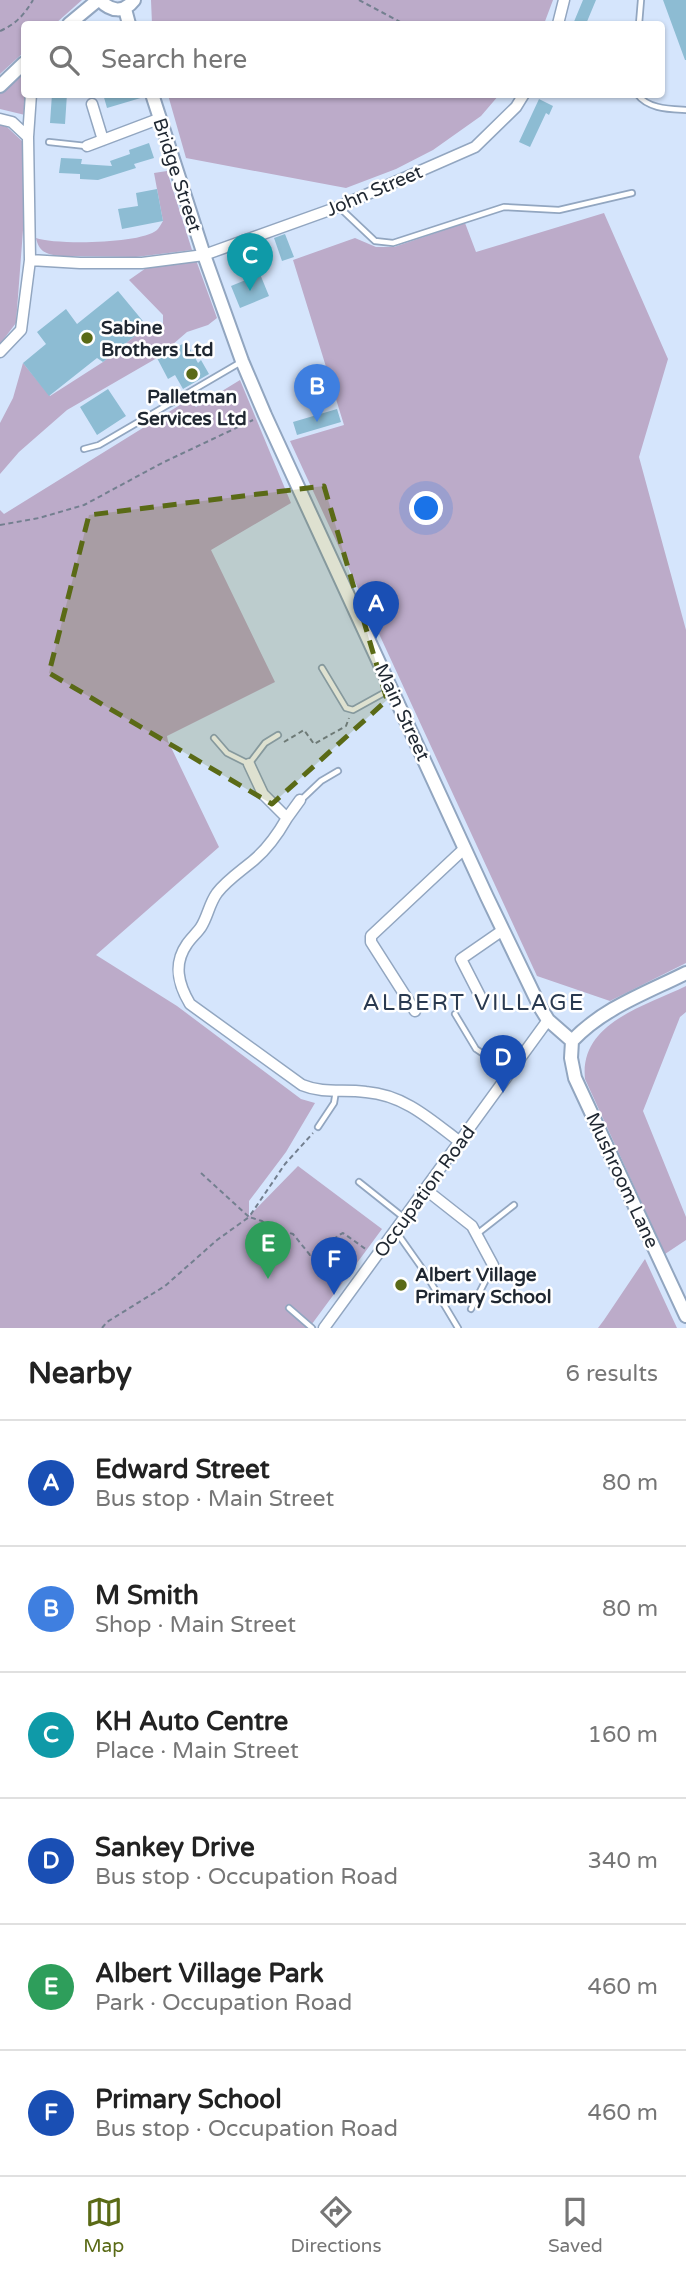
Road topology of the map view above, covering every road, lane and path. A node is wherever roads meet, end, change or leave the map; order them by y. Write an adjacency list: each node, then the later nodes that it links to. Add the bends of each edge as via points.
1 (33, 0): 11 (path, via 25,14)
2 (99, 0): 6 (street, via 112,9); 7 (street)
3 (359, 0): 8 (path)
4 (564, 0): 9 (street)
5 (642, 0): 10 (lane)
6 (130, 5)
7 (73, 21)
8 (398, 21)
9 (559, 21)
10 (639, 21)
11 (0, 31)
12 (21, 66): 13 (street)
13 (0, 86)
14 (31, 98): 22 (street)
15 (154, 98): 20 (street, Bridge Street)
16 (522, 98): 27 (street, John Street, via 475,147)
17 (640, 98): 19 (lane, via 659,108)
18 (92, 99): 23 (street)
19 (686, 110)
20 (161, 118): 23 (street); 28 (street, Bridge Street)
21 (0, 119): 22 (street, via 12,122)
22 (28, 137): 29 (street)
23 (103, 140): 25 (street)
24 (49, 142): 25 (lane)
25 (88, 146)
26 (632, 193): 27 (lane, via 559,210 504,207 393,243 375,241)
27 (338, 206): 28 (street, John Street)
28 (204, 255): 29 (street, John Street, via 142,263); 31 (street, Main Street)
29 (30, 260): 30 (street, via 20,330)
30 (0, 352)
31 (242, 361): 32 (street, Main Street); 33 (lane, via 99,445)
32 (265, 415): 34 (path, via 84,505); 36 (street, Main Street)
33 (84, 449)
34 (0, 525)
35 (322, 668): 37 (lane, via 346,708)
36 (392, 689): 37 (lane); 44 (street, Main Street)
37 (353, 710): 38 (path, via 346,726 314,744 304,730 281,743)
38 (278, 735): 40 (lane, via 265,743)
39 (214, 738): 40 (lane, via 227,753)
40 (249, 764): 43 (street, via 263,794)
41 (338, 771): 42 (lane)
42 (300, 800): 43 (street)
43 (287, 818): 53 (street, via 256,859 218,892 178,960 178,978 190,1004 302,1085)
44 (465, 848): 45 (street, Main Street); 48 (street, via 371,936)
45 (503, 930): 47 (street, via 461,959); 50 (street, Main Street)
46 (686, 974): 51 (street, via 601,1015)
47 (482, 1000)
48 (415, 1012)
49 (455, 1014): 52 (lane, via 476,1049)
50 (548, 1020): 51 (street, Main Street); 52 (street, Occupation Road)
51 (572, 1041): 68 (street, Mushroom Lane, via 575,1078)
52 (511, 1073): 55 (street, Occupation Road)
53 (336, 1091): 54 (lane); 55 (street, via 395,1097)
54 (318, 1127): 60 (path, via 285,1164)
55 (460, 1142): 58 (street, Occupation Road)
56 (201, 1173): 60 (path)
57 (359, 1182): 61 (lane)
58 (425, 1189): 61 (street, Occupation Road); 63 (street)
59 (514, 1205): 63 (lane)
60 (249, 1217): 64 (path, via 293,1234 310,1255 343,1233); 69 (path, via 165,1286)
61 (403, 1218): 62 (street, Occupation Road)
62 (395, 1229): 64 (street, Occupation Road); 72 (lane)
63 (477, 1235): 65 (street)
64 (376, 1256): 71 (street, Occupation Road)
65 (493, 1265): 67 (lane)
66 (289, 1308): 70 (lane)
67 (471, 1309)
68 (686, 1316)
69 (102, 1328)
70 (312, 1328)
71 (324, 1328)
72 (458, 1328)

